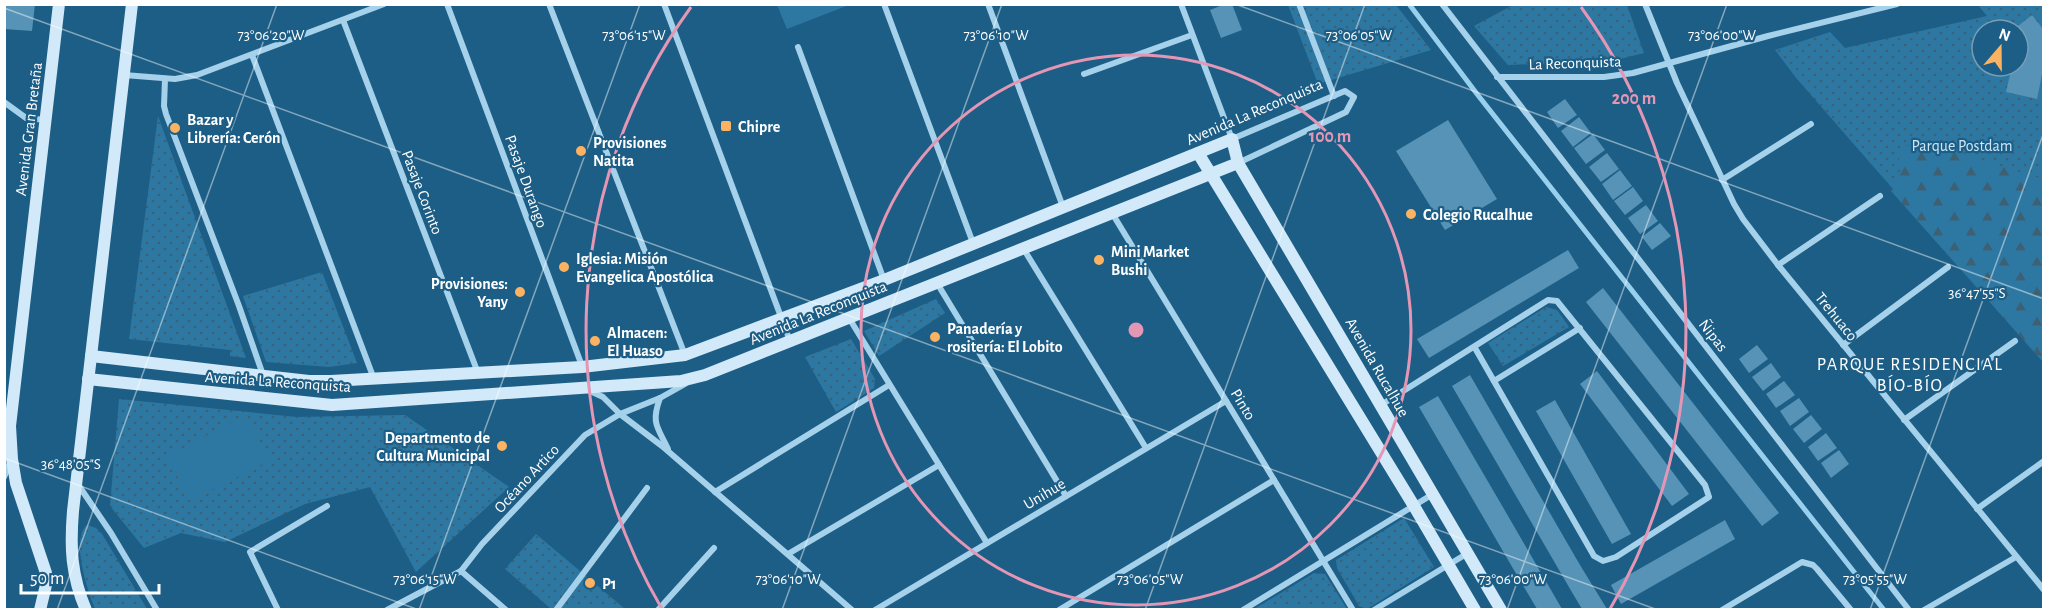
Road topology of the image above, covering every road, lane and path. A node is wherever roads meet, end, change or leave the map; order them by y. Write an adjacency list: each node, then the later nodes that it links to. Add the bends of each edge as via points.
1 (59, 4): 25 (street, Avenida Gran Bretaña)
2 (132, 4): 20 (street)
3 (384, 4): 14 (street)
4 (447, 4): 50 (street, Pasaje Durango)
5 (549, 4): 48 (street)
6 (664, 4): 41 (street)
7 (884, 4): 35 (street)
8 (988, 4): 33 (street)
9 (1180, 4): 15 (street)
10 (1299, 4): 23 (street)
11 (1442, 4): 21 (street, Ñipas)
12 (1646, 4): 18 (street, Trehuaco)
13 (1897, 4): 18 (street, La Reconquista)
14 (343, 20): 17 (street); 51 (street, Pasaje Corinto)
15 (1192, 35): 19 (street); 27 (street)
16 (798, 47): 39 (street)
17 (252, 55): 22 (street, via 197,75); 55 (street)
18 (1668, 63): 21 (street, La Reconquista, via 1604,77); 31 (street, Trehuaco)
19 (1084, 74)
20 (124, 75): 22 (street); 49 (street)
21 (1497, 76): 107 (street, Ñipas)
22 (165, 79): 52 (street, via 166,114)
23 (1334, 96): 27 (street, Avenida La Reconquista); 29 (street, Avenida La Reconquista, via 1345,91 1354,97 1346,112)
24 (4, 102): 25 (street, via 26,118)
25 (46, 120): 66 (street, Avenida Gran Bretaña, via 11,413)
26 (1811, 124): 31 (street)
27 (1232, 139): 28 (street, Avenida La Reconquista); 29 (street, Avenida Rucalhue)
28 (1198, 153): 30 (street); 33 (street, Avenida La Reconquista)
29 (1239, 163): 30 (street, Avenida La Reconquista); 61 (street, Avenida Rucalhue)
30 (1210, 174): 34 (street, Avenida La Reconquista); 77 (street)
31 (1722, 180): 37 (street, Trehuaco, via 1743,219)
32 (1880, 196): 37 (street)
33 (1063, 207): 35 (street, Avenida La Reconquista)
34 (1112, 213): 36 (street, Avenida La Reconquista); 60 (street, Pinto)
35 (973, 243): 39 (street, Avenida La Reconquista)
36 (1023, 248): 40 (street, Avenida La Reconquista); 64 (street)
37 (1778, 265): 46 (street, Trehuaco)
38 (1948, 267): 46 (street)
39 (884, 280): 41 (street, Avenida La Reconquista)
40 (937, 282): 42 (street, Avenida La Reconquista); 75 (street)
41 (782, 318): 44 (street); 48 (street, Avenida La Reconquista)
42 (848, 318): 44 (street, Avenida La Reconquista); 57 (street)
43 (1580, 328): 47 (street, via 1557,301 1548,300); 56 (street); 56 (street, via 1705,484 1709,497 1616,557 1603,561 1594,556)
44 (790, 341): 53 (street, Avenida La Reconquista)
45 (2015, 341): 63 (street)
46 (1843, 345): 63 (street, Trehuaco)
47 (1475, 348): 56 (street); 61 (street)
48 (685, 355): 50 (street, Avenida La Reconquista)
49 (91, 356): 52 (street, Avenida La Reconquista); 54 (street)
50 (582, 367): 51 (street, Avenida La Reconquista)
51 (478, 374): 55 (street, Avenida La Reconquista)
52 (263, 376): 55 (street, Avenida La Reconquista, via 309,381)
53 (694, 378): 58 (street, Avenida La Reconquista); 59 (street, Océano Artico)
54 (88, 379): 58 (street, Avenida La Reconquista, via 332,405); 71 (street)
55 (374, 380)
56 (1494, 381)
57 (890, 385): 68 (street); 73 (street)
58 (581, 388): 62 (street, via 603,397)
59 (660, 398): 62 (street, Océano Artico); 65 (street, via 654,415)
60 (1227, 401): 64 (street, Unihue); 70 (street, Pinto)
61 (1381, 405): 74 (street, Avenida Rucalhue)
62 (620, 414): 65 (street); 86 (street, Océano Artico, via 585,435 482,544)
63 (1904, 420): 78 (street, Trehuaco)
64 (1146, 448): 75 (street, Unihue)
65 (671, 454): 73 (street)
66 (12, 459): 69 (street); 89 (street, Avenida Gran Bretaña, via 45,573)
67 (2043, 461): 78 (street)
68 (939, 465): 79 (street); 82 (street)
69 (4, 477)
70 (1274, 480): 84 (street, Pinto); 99 (street)
71 (76, 482): 90 (street, via 71,558); 91 (street)
72 (647, 488): 95 (street)
73 (715, 492): 82 (street)
74 (1433, 494): 77 (street); 81 (street, Avenida Rucalhue)
75 (1066, 496): 79 (street, Unihue)
76 (327, 506): 92 (street, via 250,552)
77 (1414, 506): 84 (street); 85 (street)
78 (1977, 509): 83 (street, Trehuaco)
79 (987, 543): 98 (street, Unihue)
80 (714, 548): 96 (street)
81 (1468, 553): 85 (street); 104 (street, Avenida Rucalhue)
82 (788, 554): 97 (street)
83 (2016, 557): 87 (street, Trehuaco); 108 (street)
84 (1323, 561): 100 (street); 101 (street, Pinto)
85 (1449, 564): 102 (street); 103 (street)
86 (461, 572): 93 (street, Océano Artico); 94 (street)
87 (2041, 582): 88 (street, Trehuaco)
88 (2043, 590)
89 (40, 609)
90 (86, 609)
91 (157, 609)
92 (278, 609)
93 (387, 609)
94 (506, 609)
95 (556, 609)
96 (658, 609)
97 (852, 609)
98 (875, 609)
99 (1059, 609)
100 (1243, 609)
101 (1353, 609)
102 (1374, 609)
103 (1475, 609)
104 (1502, 609)
105 (1722, 609): 106 (street, via 1797,564 1808,563 1817,568)
106 (1851, 609)
107 (1909, 609)
108 (1924, 609)

